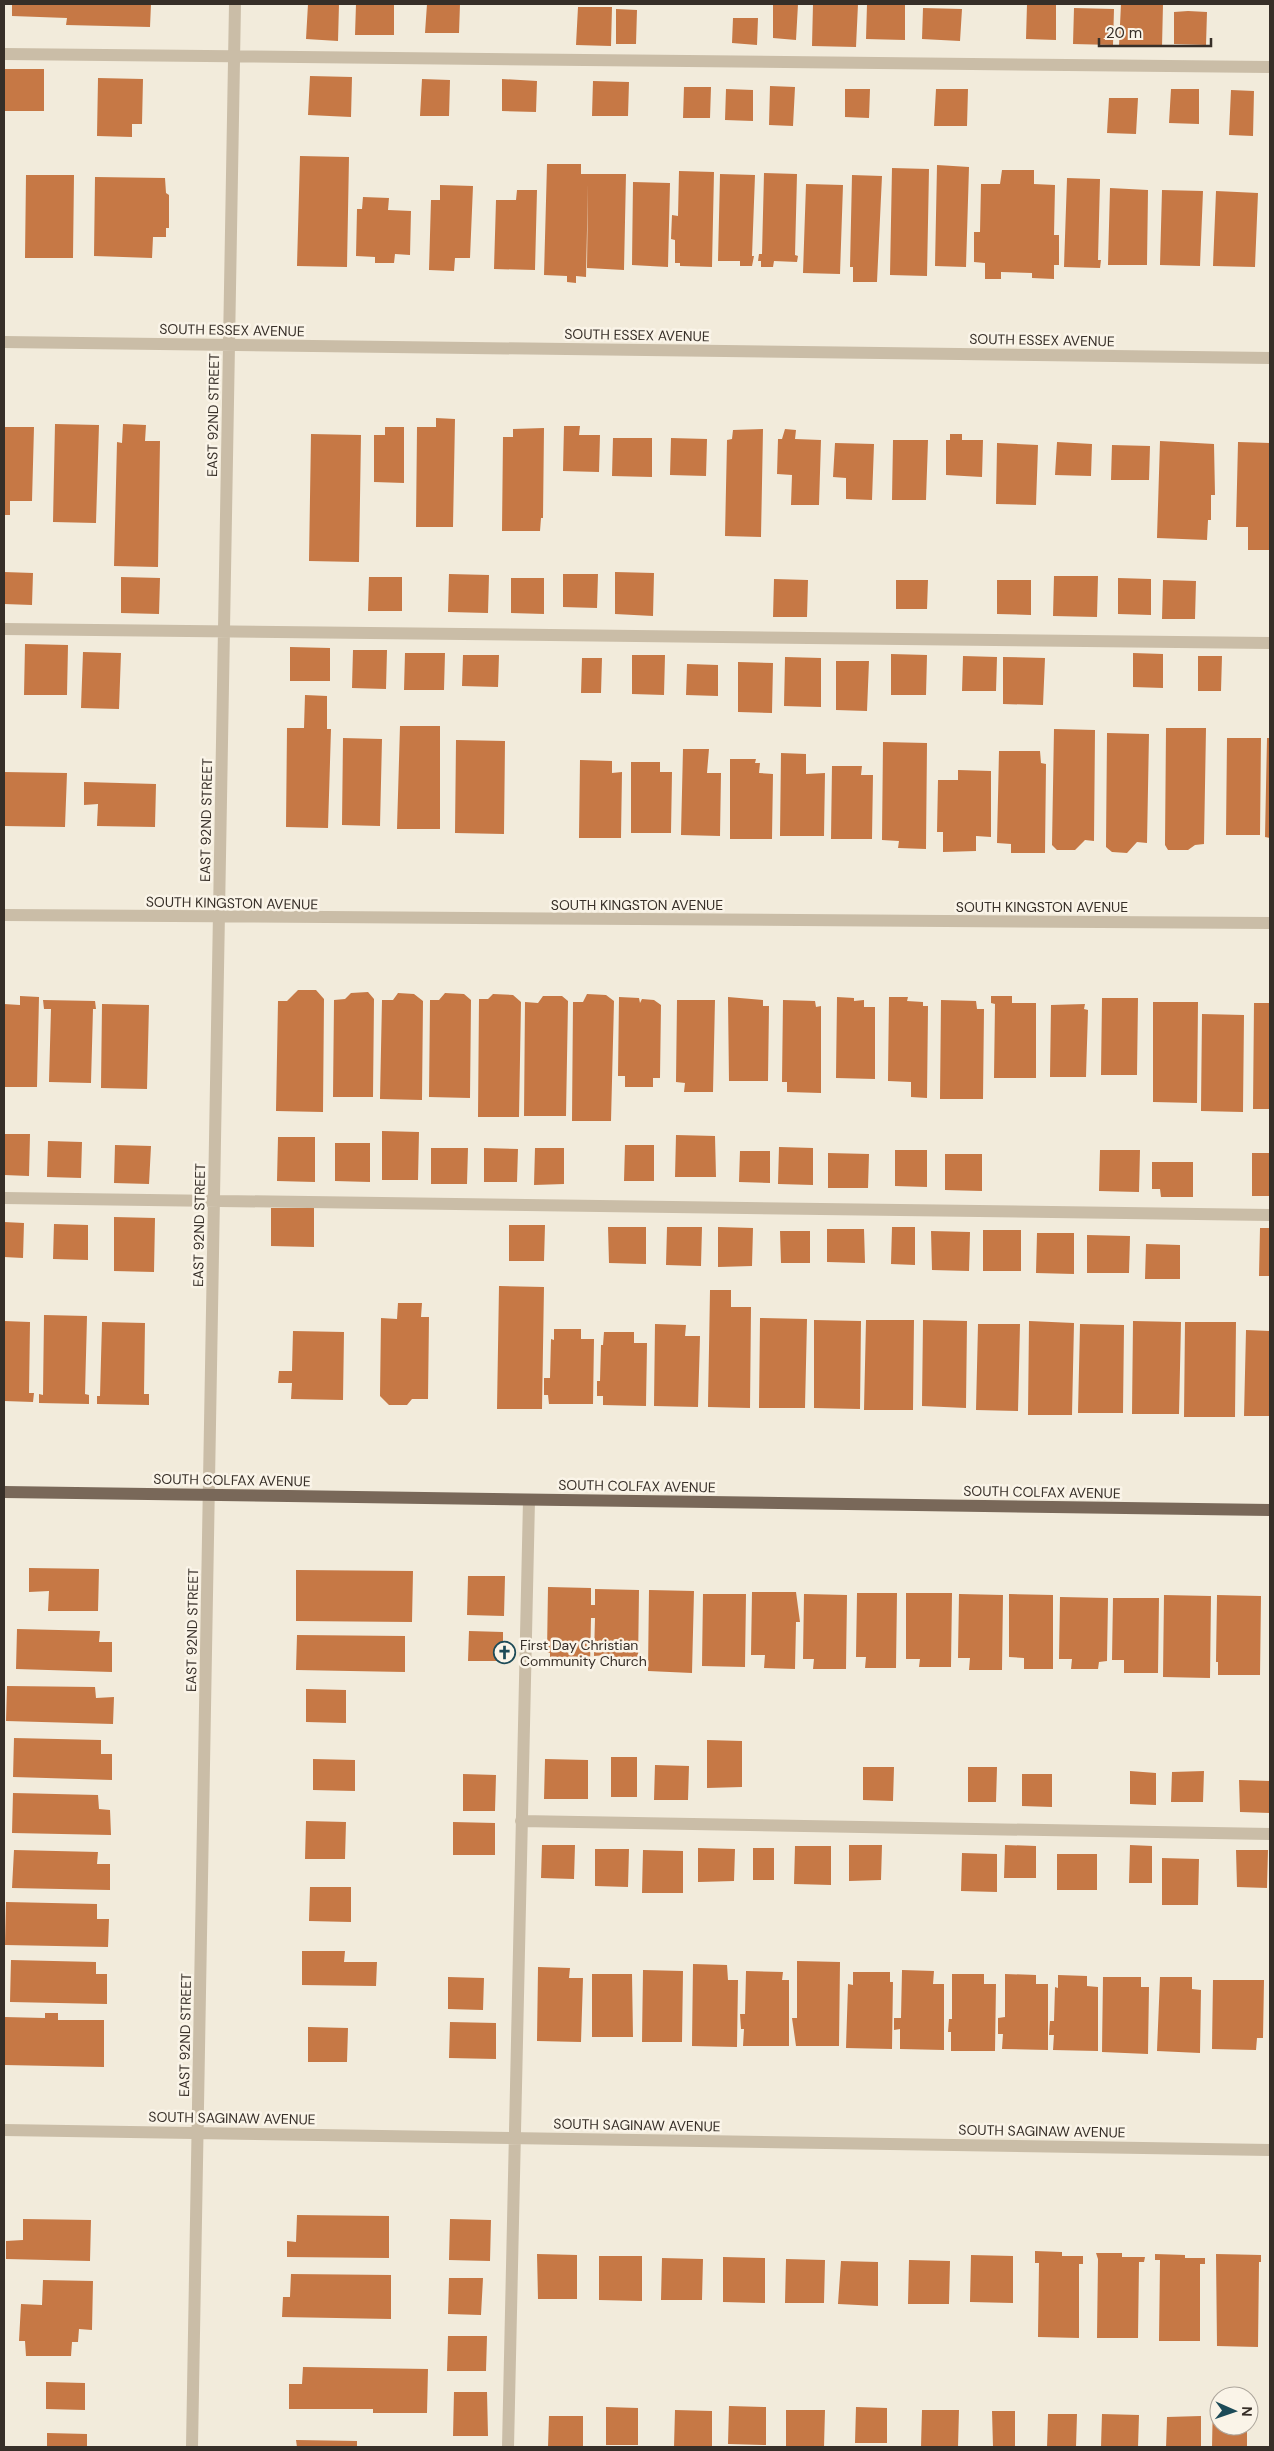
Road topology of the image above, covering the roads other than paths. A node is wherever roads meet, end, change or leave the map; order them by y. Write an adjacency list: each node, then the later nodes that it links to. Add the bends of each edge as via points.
1 (235, 4): 3 (street, EAST 92ND STREET)
2 (4, 54): 3 (street)
3 (234, 56): 4 (street); 6 (street, EAST 92ND STREET)
4 (1270, 67)
5 (4, 342): 6 (street, SOUTH ESSEX AVENUE)
6 (229, 345): 7 (street, SOUTH ESSEX AVENUE); 9 (street, EAST 92ND STREET)
7 (1270, 358)
8 (4, 629): 9 (street)
9 (224, 632): 10 (street); 12 (street, EAST 92ND STREET)
10 (1270, 643)
11 (4, 916): 12 (street, SOUTH KINGSTON AVENUE)
12 (219, 918): 13 (street, SOUTH KINGSTON AVENUE); 15 (street, EAST 92ND STREET)
13 (1270, 923)
14 (4, 1198): 15 (street)
15 (214, 1202): 16 (street); 18 (street, EAST 92ND STREET)
16 (1270, 1215)
17 (4, 1492): 18 (main road, SOUTH COLFAX AVENUE)
18 (209, 1495): 19 (main road, SOUTH COLFAX AVENUE); 24 (street, EAST 92ND STREET)
19 (529, 1500): 20 (main road, SOUTH COLFAX AVENUE); 21 (street)
20 (1270, 1510)
21 (521, 1821): 22 (street); 25 (street)
22 (1270, 1834)
23 (4, 2130): 24 (street, SOUTH SAGINAW AVENUE)
24 (198, 2133): 25 (street, SOUTH SAGINAW AVENUE); 27 (street, EAST 92ND STREET)
25 (513, 2138): 26 (street, SOUTH SAGINAW AVENUE); 28 (street)
26 (1270, 2150)
27 (192, 2447)
28 (508, 2447)

